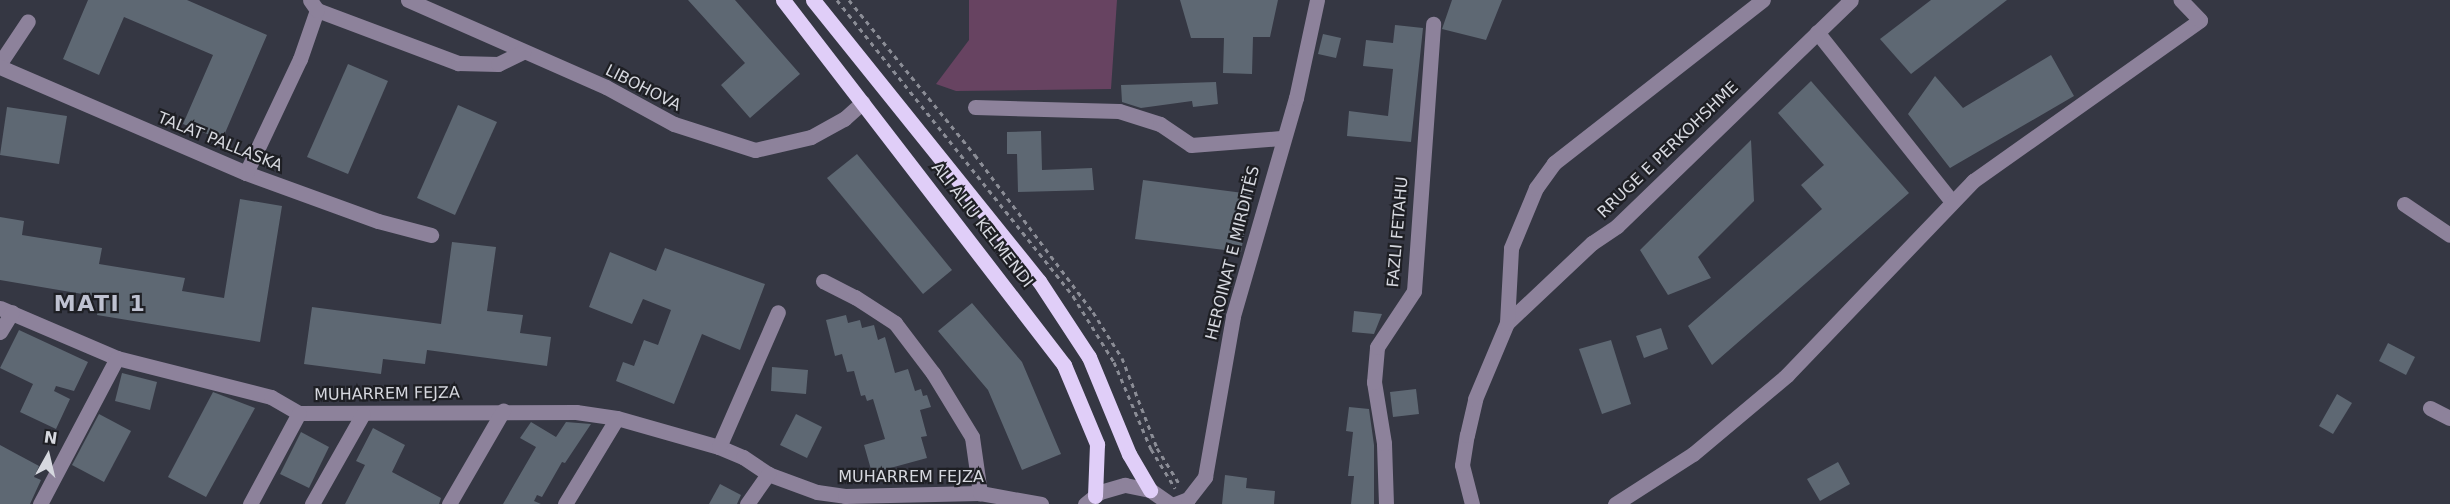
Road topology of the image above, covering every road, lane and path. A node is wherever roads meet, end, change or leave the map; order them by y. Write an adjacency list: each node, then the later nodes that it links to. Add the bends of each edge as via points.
1 (408, 0): 13 (street, LIBOHOVA)
2 (783, 0): 15 (main road, ALI ALIU KELMENDI)
3 (813, 0): 37 (main road, ALI ALIU KELMENDI, via 1039,281 1089,357 1129,454)
4 (849, 0): 40 (path, via 975,155 1093,312 1122,358)
5 (1317, 0): 17 (street, HEROINAT E MIRDITËS, via 1296,98)
6 (1763, 0): 26 (street, RRUGE E PERKOHSHME, via 1554,163 1536,188 1511,248)
7 (1851, 0): 12 (street, RRUGE E PERKOHSHME)
8 (2181, 0): 19 (street, via 2200,20 2003,158)
9 (314, 5): 13 (street, via 458,63 498,64); 18 (street, via 300,59)
10 (28, 21): 14 (street)
11 (1433, 24): 49 (street, FAZLI FETAHU, via 1414,291 1377,347 1374,382 1384,443)
12 (1818, 32): 19 (street); 26 (street, RRUGE E PERKOHSHME, via 1617,226 1592,243)
13 (523, 52): 15 (street, LIBOHOVA, via 606,87 674,124 755,150 811,137 844,119)
14 (0, 65): 18 (street, TALAT PALLASKA)
15 (863, 102): 39 (main road, ALI ALIU KELMENDI, via 1064,365 1097,444)
16 (975, 107): 17 (street, via 1119,111 1160,124 1191,145)
17 (1281, 138): 40 (street, HEROINAT E MIRDITËS, via 1233,316 1205,477)
18 (246, 173): 21 (street, TALAT PALLASKA, via 378,221)
19 (1952, 202): 51 (street, via 1787,375 1693,454)
20 (2404, 204): 22 (street)
21 (431, 235)
22 (2450, 235)
23 (823, 281): 38 (street, via 895,323 933,373 972,437)
24 (6, 310): 27 (street); 28 (street, MUHARREM FEJZA)
25 (778, 312): 35 (street)
26 (1507, 323): 50 (street, RRUGE E PERKOHSHME, via 1475,399 1467,435 1462,465)
27 (0, 332)
28 (117, 358): 31 (street, MUHARREM FEJZA, via 271,397); 41 (street)
29 (2430, 408): 34 (street)
30 (503, 411): 32 (street, MUHARREM FEJZA); 33 (street, MUHARREM FEJZA, via 576,412); 44 (street)
31 (299, 413): 32 (street, MUHARREM FEJZA); 42 (street)
32 (363, 414): 43 (street)
33 (617, 418): 35 (street, MUHARREM FEJZA); 45 (street)
34 (2450, 418)
35 (719, 447): 36 (street, MUHARREM FEJZA)
36 (768, 474): 38 (street, MUHARREM FEJZA, via 817,492 845,496); 46 (street)
37 (1150, 490): 39 (street, via 1125,485); 48 (street)
38 (980, 493): 47 (street, MUHARREM FEJZA)
39 (1090, 500)
40 (1182, 502)
41 (40, 504)
42 (250, 504)
43 (312, 504)
44 (449, 504)
45 (565, 504)
46 (747, 504)
47 (1041, 504)
48 (1170, 504)
49 (1386, 504)
50 (1472, 504)
51 (1615, 504)

